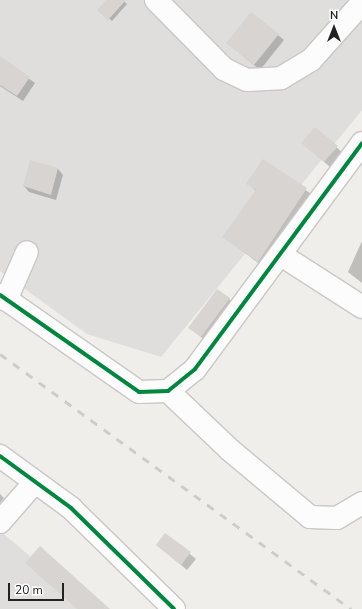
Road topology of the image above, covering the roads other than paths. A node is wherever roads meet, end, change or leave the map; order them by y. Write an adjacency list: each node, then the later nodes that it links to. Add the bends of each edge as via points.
1 (156, 0): 2 (street, via 224,68 247,80 280,78 311,60)
2 (362, 3)
3 (362, 144): 5 (street)
4 (27, 252): 6 (street)
5 (281, 255): 7 (street); 8 (street, via 195,369)
6 (3, 297): 8 (street, via 139,392)
7 (362, 307)
8 (168, 391): 11 (street, via 235,455 310,517 337,518)
9 (0, 456): 10 (street)
10 (35, 482): 12 (street); 13 (street, via 71,508)
11 (362, 503)
12 (0, 522)
13 (174, 609)

